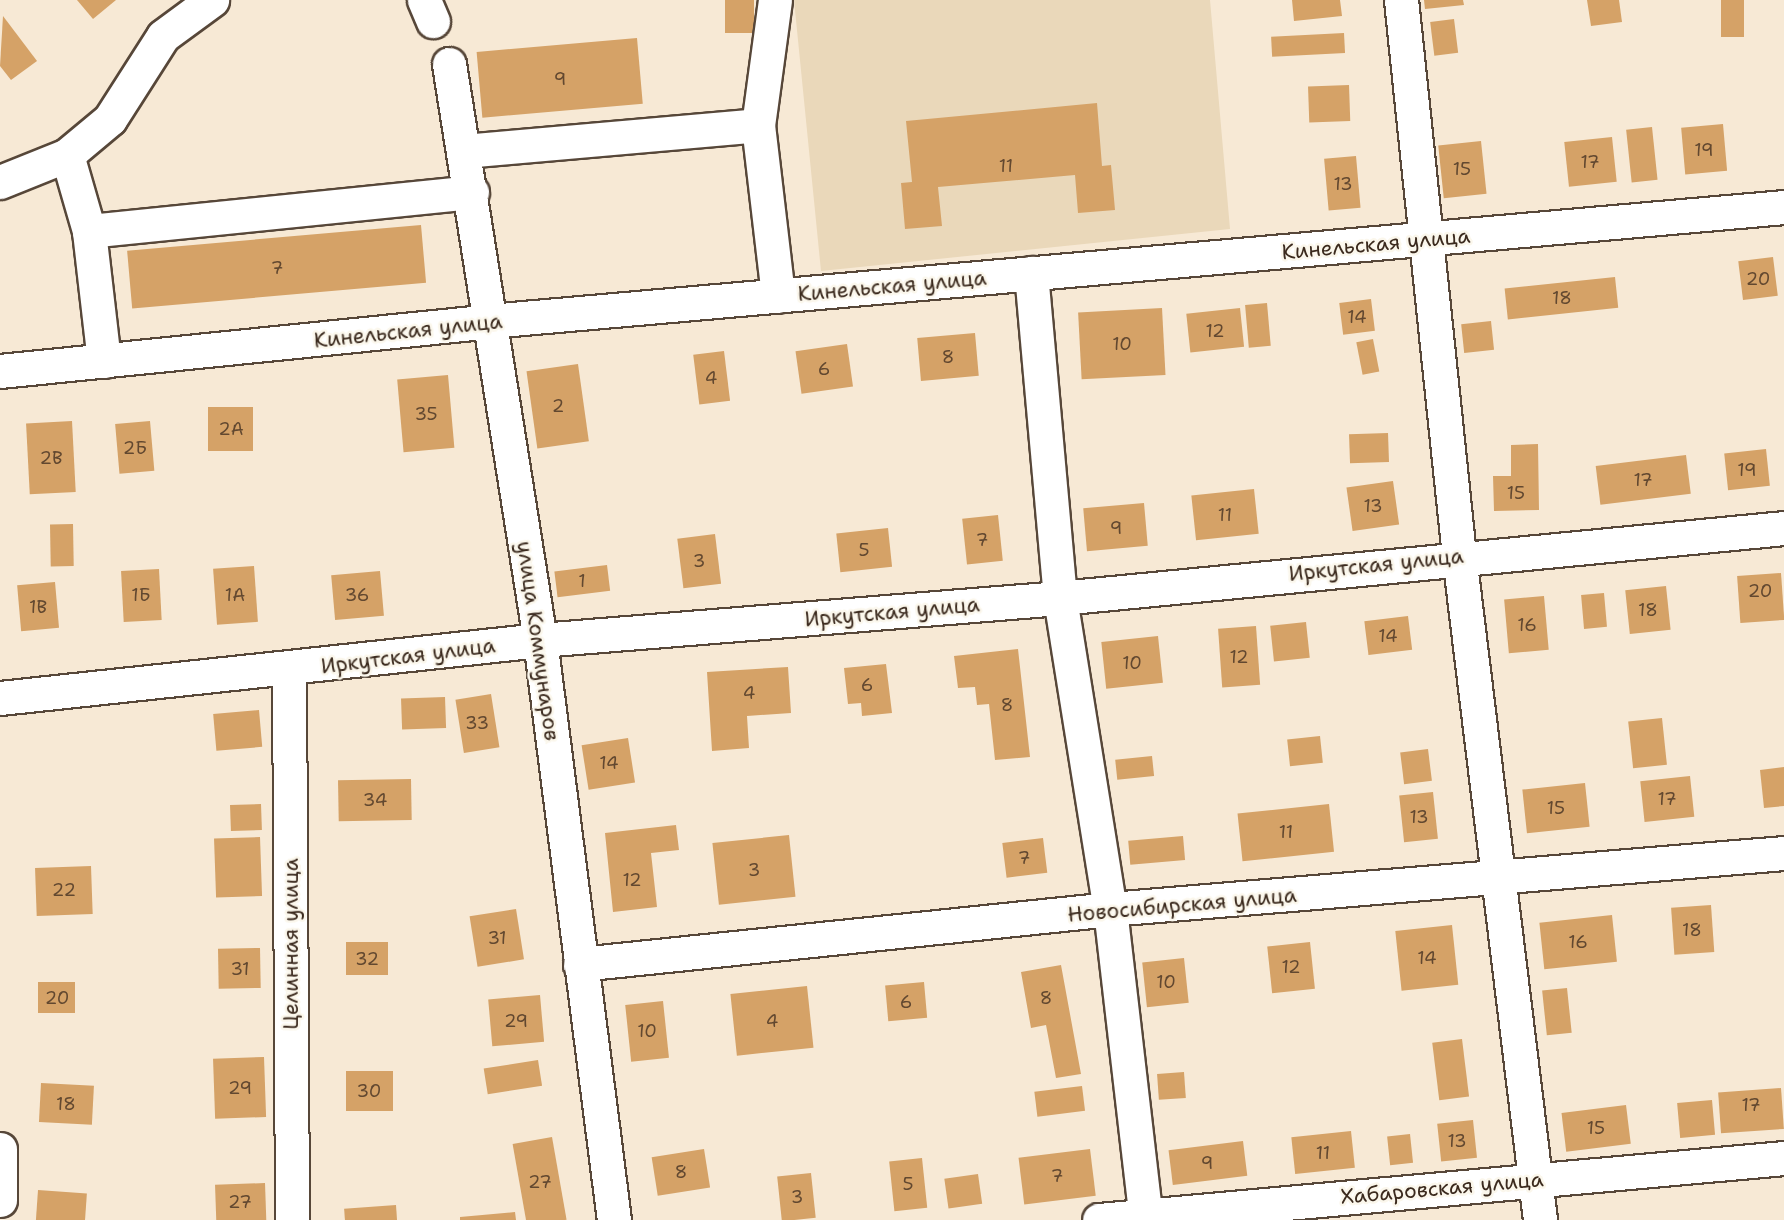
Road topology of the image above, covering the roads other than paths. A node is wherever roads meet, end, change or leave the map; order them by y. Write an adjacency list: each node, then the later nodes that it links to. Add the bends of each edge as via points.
1 (212, 0): 7 (street, via 163,36 110,119)
2 (775, 0): 5 (street)
3 (1401, 0): 12 (street)
4 (449, 64): 6 (street, улица Коммунаров)
5 (758, 125): 6 (street); 14 (street)
6 (463, 152): 9 (street, улица Коммунаров)
7 (67, 155): 8 (street); 11 (street)
8 (0, 182)
9 (472, 192): 11 (street); 15 (street, улица Коммунаров)
10 (1784, 207): 12 (street, Кинельская улица)
11 (89, 231): 16 (street)
12 (1427, 240): 13 (street, Кинельская улица); 19 (street)
13 (1031, 273): 14 (street, Кинельская улица); 20 (street)
14 (778, 296): 15 (street, Кинельская улица)
15 (489, 321): 16 (street, Кинельская улица); 21 (street, улица Коммунаров)
16 (104, 361): 17 (street, Кинельская улица)
17 (0, 371)
18 (1784, 528): 19 (street, Иркутская улица)
19 (1459, 556): 20 (street, Иркутская улица); 25 (street)
20 (1060, 598): 21 (street, Иркутская улица); 26 (street)
21 (540, 640): 22 (street, Иркутская улица); 27 (street, улица Коммунаров)
22 (289, 669): 23 (street, Иркутская улица); 33 (street, Целинная улица)
23 (0, 698)
24 (1784, 853): 25 (street, Новосибирская улица)
25 (1501, 880): 26 (street, Новосибирская улица); 30 (street)
26 (1110, 909): 27 (street, Новосибирская улица); 32 (street)
27 (580, 964): 34 (street, улица Коммунаров)
28 (0, 1149): 31 (street)
29 (1784, 1158): 30 (street, Хабаровская улица)
30 (1537, 1180): 32 (street, Хабаровская улица); 36 (street)
31 (0, 1200)
32 (1146, 1218): 35 (street, Хабаровская улица)
33 (292, 1220)
34 (614, 1220)
35 (1099, 1220)
36 (1540, 1220)

